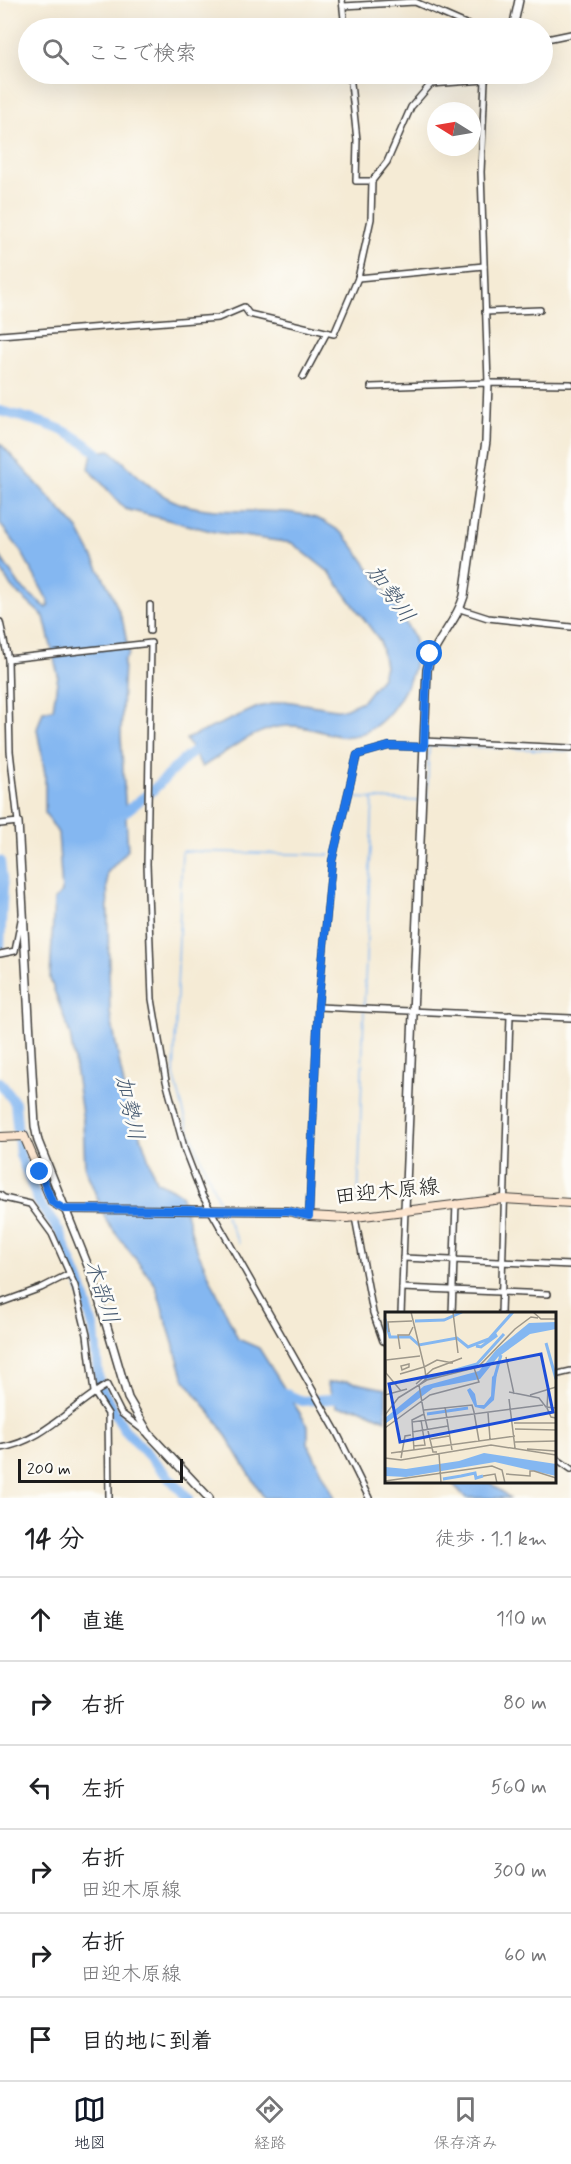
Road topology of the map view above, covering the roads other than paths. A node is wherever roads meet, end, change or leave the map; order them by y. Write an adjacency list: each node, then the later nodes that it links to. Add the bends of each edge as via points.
1 (519, 0): 6 (street)
2 (415, 1): 3 (street); 5 (street)
3 (343, 3): 4 (street)
4 (344, 18)
5 (452, 18)
6 (515, 18)
7 (571, 34): 8 (street)
8 (553, 38)
9 (351, 84): 12 (street, via 357,140 356,181)
10 (431, 84): 12 (street, via 411,106 387,162)
11 (485, 84): 13 (street, via 481,172)
12 (372, 181): 14 (street, via 371,219)
13 (484, 266): 14 (street); 16 (street)
14 (358, 278): 17 (street, via 334,334)
15 (540, 310): 16 (street)
16 (485, 312): 20 (street)
17 (326, 334): 18 (street, via 249,314 244,307 218,318); 19 (street)
18 (0, 335)
19 (303, 377)
20 (488, 383): 21 (street); 22 (street); 24 (street, via 486,441)
21 (571, 384)
22 (370, 387)
23 (150, 605): 27 (street)
24 (460, 609): 26 (street, via 488,618); 29 (street, via 430,654)
25 (0, 622): 28 (street)
26 (571, 627)
27 (150, 631)
28 (8, 659): 31 (street, via 10,751); 46 (street, via 151,643 147,864 152,999 178,1128)
29 (424, 744): 30 (street); 35 (street, via 389,746 357,755 332,861); 36 (street)
30 (571, 748)
31 (18, 822): 32 (street); 33 (street)
32 (2, 824)
33 (22, 911): 34 (street, via 15,951); 44 (street, via 35,1126)
34 (0, 954)
35 (318, 1007): 36 (street); 47 (street)
36 (412, 1010): 37 (street); 45 (street)
37 (510, 1015): 38 (street); 41 (street)
38 (571, 1018)
39 (4, 1137): 44 (main road, via 21,1135 52,1202)
40 (0, 1195): 53 (street, via 30,1204 52,1234)
41 (503, 1198): 42 (main road, 田迎木原線); 43 (main road, 田迎木原線); 51 (street)
42 (456, 1203): 45 (main road, 田迎木原線); 50 (street)
43 (571, 1203)
44 (64, 1209): 46 (main road, 田迎木原線); 66 (street, via 105,1314 122,1383)
45 (405, 1210): 48 (main road, 田迎木原線); 49 (street)
46 (211, 1211): 47 (main road, 田迎木原線, via 288,1211); 72 (street, via 336,1431)
47 (309, 1216): 48 (main road, 田迎木原線)
48 (355, 1217): 62 (street, via 373,1313)
49 (403, 1258): 50 (street); 54 (street)
50 (454, 1260): 51 (street); 55 (street)
51 (502, 1262): 52 (street); 56 (street)
52 (571, 1265)
53 (69, 1274): 58 (street); 65 (street, via 87,1335)
54 (402, 1288): 55 (street); 59 (street)
55 (453, 1290): 56 (street); 60 (street)
56 (501, 1292): 57 (street); 61 (street)
57 (548, 1294)
58 (0, 1304)
59 (401, 1312)
60 (452, 1312)
61 (501, 1312)
62 (385, 1342)
63 (571, 1371): 64 (street)
64 (556, 1375)
65 (96, 1392): 66 (street, via 107,1386 121,1413); 67 (street, via 33,1439); 70 (street, via 108,1414)
66 (149, 1434): 71 (street)
67 (0, 1448)
68 (556, 1458): 69 (street)
69 (571, 1469)
70 (109, 1498)
71 (209, 1498)
72 (369, 1498)

